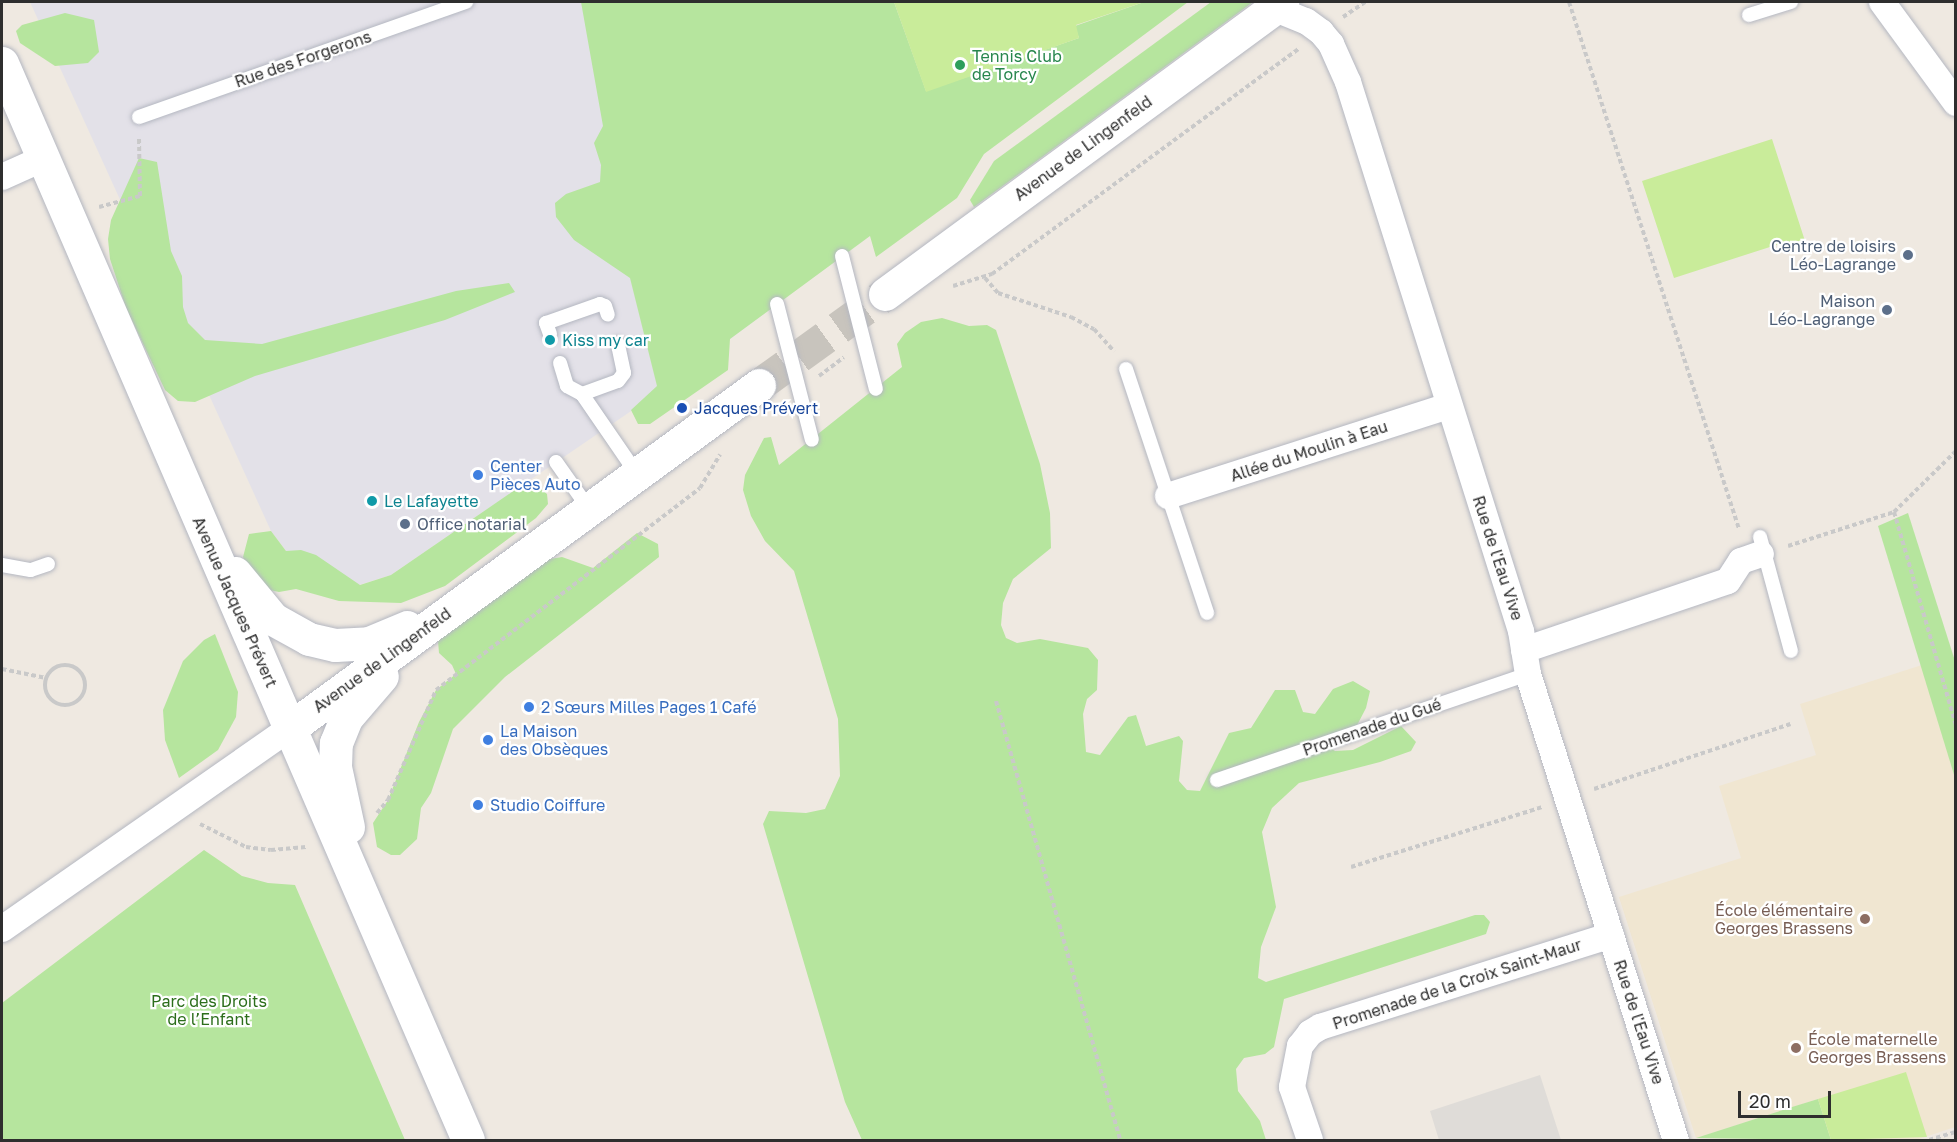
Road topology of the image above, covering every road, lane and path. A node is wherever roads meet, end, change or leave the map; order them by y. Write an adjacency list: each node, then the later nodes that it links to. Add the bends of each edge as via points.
1 (466, 2): 9 (lane, Rue des Forgerons)
2 (1569, 2): 34 (path)
3 (1791, 2): 6 (lane)
4 (1882, 2): 8 (street)
5 (1277, 5): 15 (street, Avenue de Lingenfeld); 25 (street, Rue de l'Eau Vive, via 1321,32 1340,60)
6 (1749, 15)
7 (2, 63): 10 (street, Avenue Jacques Prévert)
8 (1956, 103)
9 (139, 117): 12 (path, via 140,196 109,207)
10 (42, 159): 11 (street); 33 (street, Avenue Jacques Prévert)
11 (2, 177)
12 (90, 208)
13 (842, 256): 23 (lane, bridge)
14 (985, 278): 21 (path, via 998,293 1071,317 1094,329 1112,346)
15 (885, 294)
16 (777, 304): 26 (lane, bridge)
17 (604, 310): 18 (lane)
18 (548, 328)
19 (618, 344): 24 (lane, via 624,373 618,381)
20 (560, 363): 24 (lane, via 567,386)
21 (1126, 369): 30 (lane)
22 (759, 385): 29 (street, Avenue de Lingenfeld)
23 (876, 389)
24 (582, 394): 29 (lane)
25 (1449, 406): 30 (street, Allée du Moulin à Eau); 40 (street, Rue de l'Eau Vive)
26 (812, 440)
27 (1956, 451): 32 (path)
28 (556, 462): 31 (lane)
29 (637, 474): 31 (street, Avenue de Lingenfeld)
30 (1168, 496): 38 (lane)
31 (589, 509): 37 (street, Avenue de Lingenfeld)
32 (1894, 512): 34 (path); 44 (path)
33 (200, 523): 37 (street, via 247,591 273,619 309,639 335,645 369,643); 45 (street, Avenue Jacques Prévert)
34 (1756, 550): 39 (lane); 40 (street, via 1741,561 1728,581)
35 (48, 564): 36 (lane, via 31,570)
36 (2, 565)
37 (461, 603): 45 (street, Avenue de Lingenfeld); 49 (street, via 377,680 346,718 336,743 335,767)
38 (1207, 613)
39 (1791, 651)
40 (1526, 662): 46 (lane, Promenade du Gué); 51 (street, Rue de l'Eau Vive)
41 (2, 669): 42 (path)
42 (46, 678): 42 (path, via 45,692 60,705 73,704 83,696 86,682 74,667 60,665)
43 (996, 701): 54 (path)
44 (1956, 725)
45 (290, 728): 48 (street, Avenue Jacques Prévert); 50 (street, Avenue de Lingenfeld)
46 (1217, 780)
47 (204, 828): 48 (path, via 246,847 271,850 312,846)
48 (337, 836): 49 (street, Avenue Jacques Prévert)
49 (370, 913): 53 (street, Avenue Jacques Prévert)
50 (4, 922)
51 (1611, 935): 55 (street, Promenade de la Croix Saint-Maur, via 1320,1027 1300,1046 1292,1087); 56 (street, Rue de l'Eau Vive)
52 (1956, 1132): 57 (path)
53 (468, 1140)
54 (1120, 1140)
55 (1310, 1140)
56 (1676, 1140)
57 (1929, 1140)

